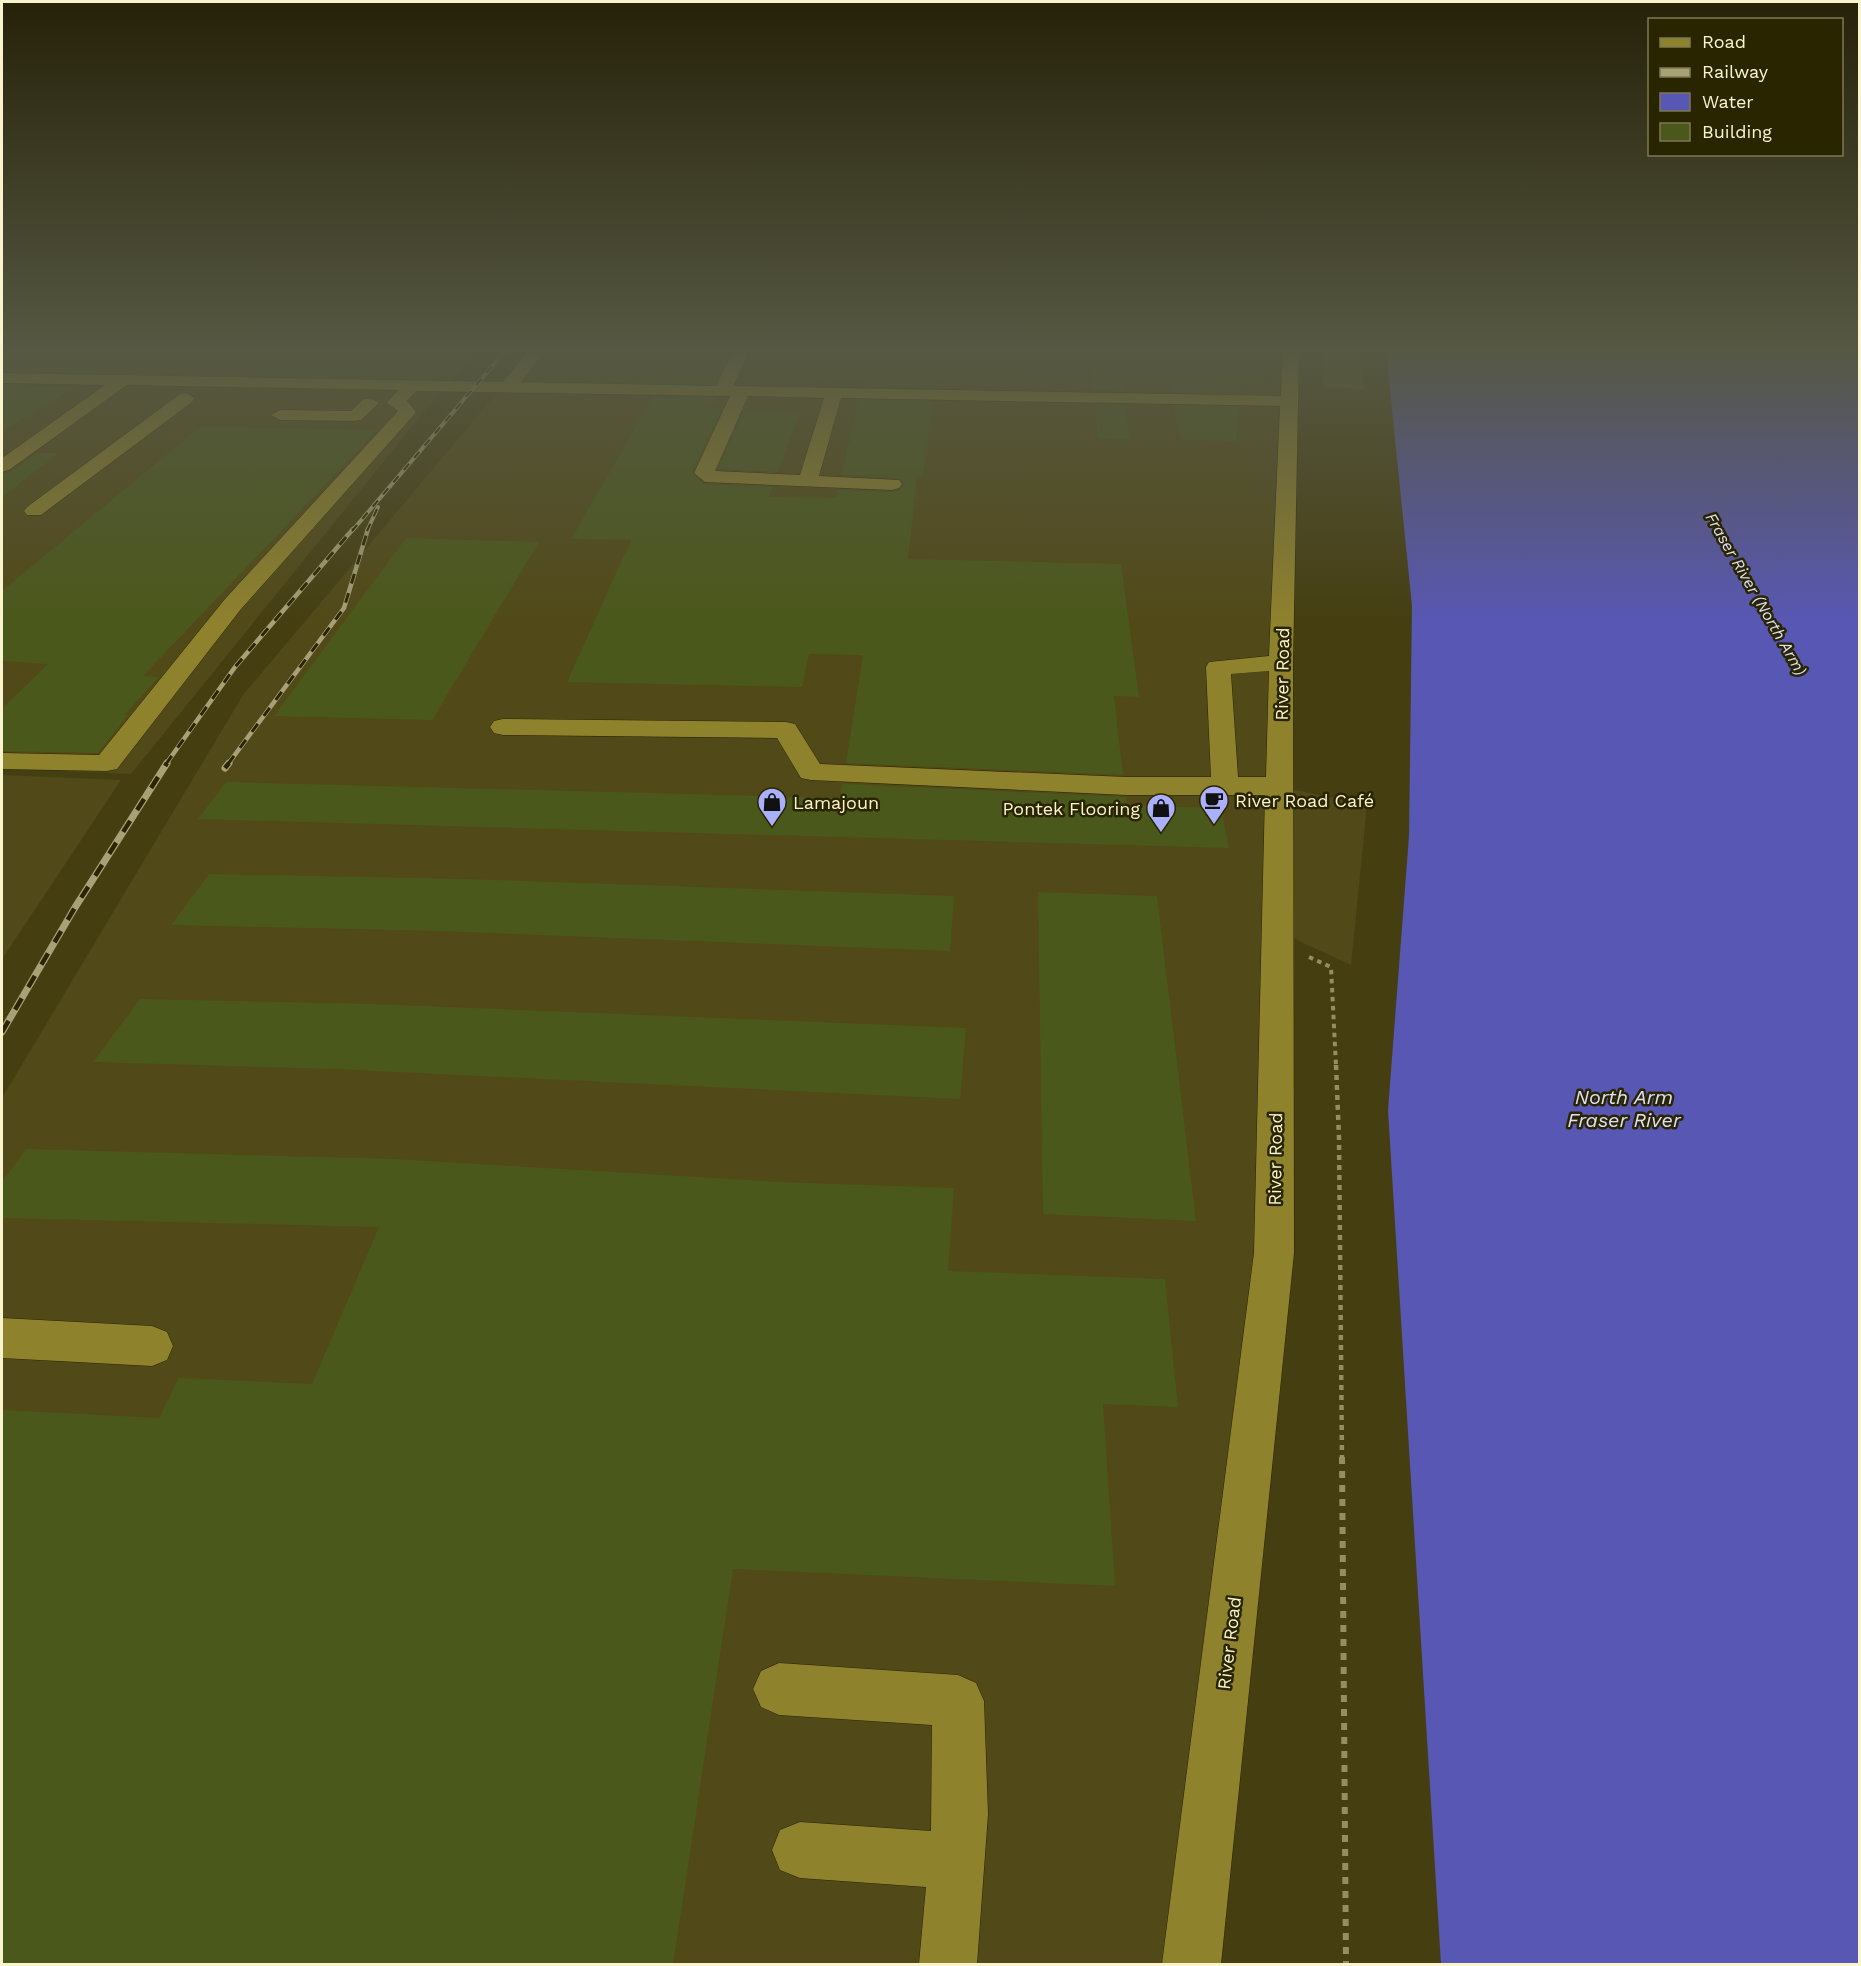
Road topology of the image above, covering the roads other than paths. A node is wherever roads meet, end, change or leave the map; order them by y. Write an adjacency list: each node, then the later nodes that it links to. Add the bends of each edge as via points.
1 (13, 442): 9 (street)
2 (36, 442): 10 (street)
3 (57, 442): 10 (street)
4 (123, 442): 14 (street)
5 (380, 442): 17 (street, via 233,604 107,764)
6 (718, 442): 12 (street, via 704,473 712,478)
7 (820, 442): 12 (street)
8 (1289, 442): 15 (street, River Road)
9 (10, 444)
10 (30, 446): 11 (street)
11 (2, 466)
12 (808, 481): 13 (street)
13 (892, 484)
14 (34, 512)
15 (1281, 663): 18 (street, via 1218,667); 19 (street, River Road)
16 (503, 727): 18 (street, via 786,730 811,772 1126,786)
17 (2, 761)
18 (1226, 786): 19 (street)
19 (1280, 786): 26 (street, River Road, via 1274,1253)
20 (2, 1338): 21 (street)
21 (152, 1346)
22 (779, 1689): 24 (street, via 958,1701)
23 (800, 1850): 24 (street)
24 (957, 1861): 25 (street)
25 (948, 1965)
26 (1192, 1965)

